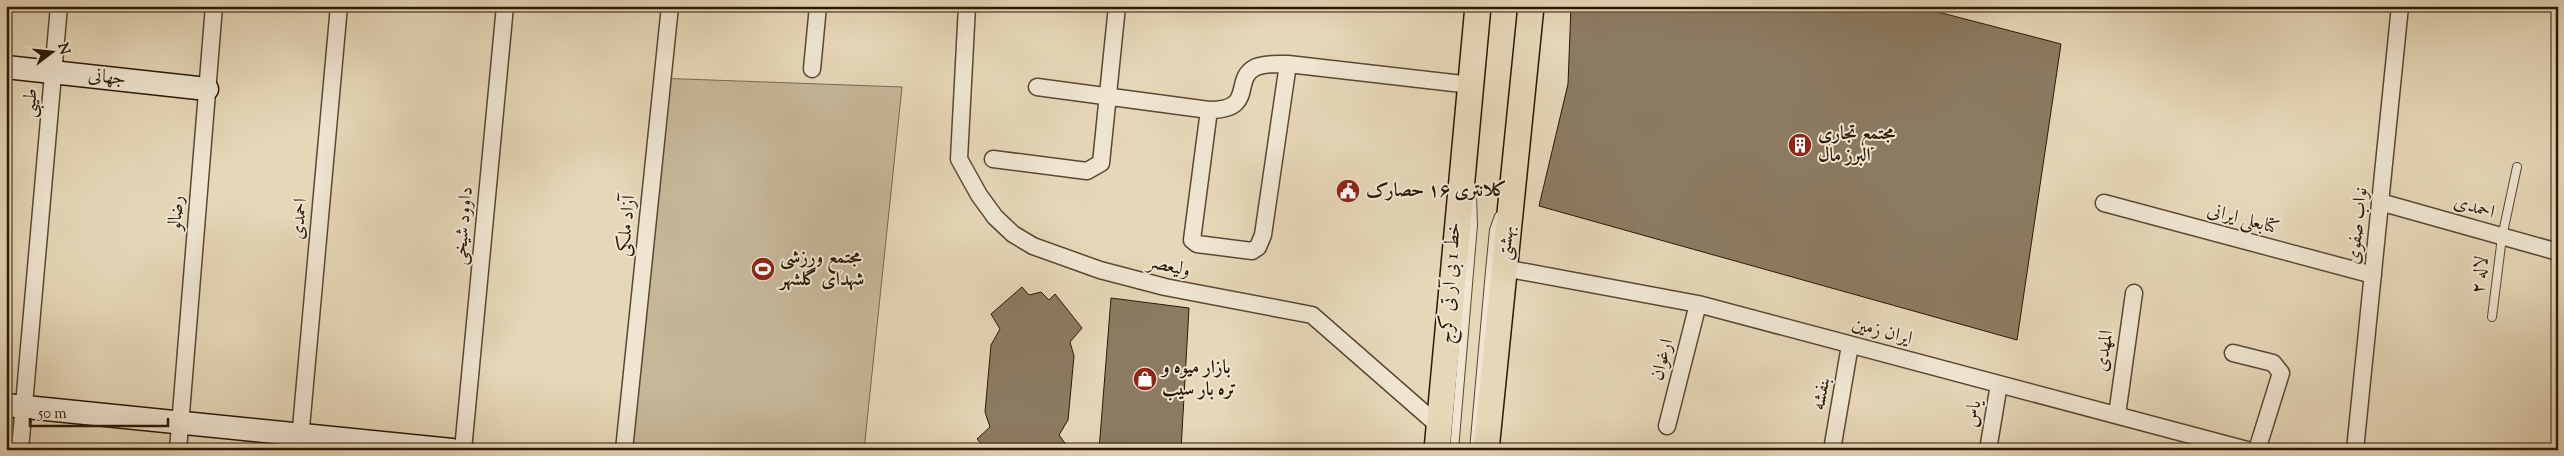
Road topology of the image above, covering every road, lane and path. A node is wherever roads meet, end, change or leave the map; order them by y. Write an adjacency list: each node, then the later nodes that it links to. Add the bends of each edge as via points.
1 (59, 6): 15 (street, طیبی)
2 (214, 6): 18 (street, رضالو)
3 (339, 6): 42 (street, احمدی)
4 (505, 6): 47 (street, داوود شیخی)
5 (670, 6): 48 (street, آزاد ملکی)
6 (818, 6): 14 (street)
7 (966, 6): 41 (street, ولیعصر, via 960,159 978,195 1013,234 1033,246 1100,270 1165,287 1312,316)
8 (1116, 6): 19 (street)
9 (1478, 6): 16 (main road)
10 (1531, 6): 24 (main road, بهشتی)
11 (2400, 6): 25 (street, نواب صفوی)
12 (1288, 64): 16 (street); 20 (street, via 1255,67 1248,74 1236,105 1226,110); 20 (street, via 1264,235 1258,248 1252,251 1197,244 1192,240)
13 (6, 67): 15 (street, جهانی)
14 (812, 70)
15 (54, 72): 18 (street, جهانی); 37 (street, طیبی)
16 (1471, 85): 21 (main road)
17 (1037, 87): 19 (street)
18 (207, 90): 39 (street, رضالو)
19 (1108, 96): 20 (street); 22 (street, via 1101,163 1094,168 1087,171)
20 (1209, 110)
21 (1468, 119): 41 (main road); 49 (lane, خط 1 بی آر تی کرج, via 1473,225)
22 (994, 160)
23 (2517, 167): 27 (lane, لاله ۲)
24 (1515, 168): 29 (main road, بهشتی); 50 (lane, خط 1 بی آر تی کرج, via 1494,230)
25 (2380, 202): 27 (street, احمدی); 30 (street, نواب صفوی)
26 (2104, 203): 30 (street, کتابعلی ایرانی)
27 (2502, 236): 28 (street, احمدی); 33 (lane, لاله ۲)
28 (2558, 252)
29 (1504, 268): 32 (street, ایران زمین); 51 (main road, بهشتی)
30 (2373, 275): 56 (street, نواب صفوی)
31 (2134, 293): 38 (street, المهدی)
32 (1698, 304): 34 (street, ایران زمین); 40 (street, ارغوان)
33 (2492, 317)
34 (1850, 345): 36 (street, ایران زمین); 52 (street, بنفشه)
35 (2233, 353): 55 (street, via 2273,363 2281,373)
36 (1999, 384): 38 (street, ایران زمین); 53 (street, یاس)
37 (15, 406): 39 (street); 44 (street, طیبی)
38 (2116, 415): 54 (street, ایران زمین)
39 (180, 422): 42 (street); 45 (street, رضالو)
40 (1667, 426)
41 (1438, 438)
42 (299, 442): 43 (street)
43 (429, 449): 46 (street)
44 (20, 450)
45 (178, 450)
46 (452, 450)
47 (463, 450)
48 (624, 450)
49 (1454, 450)
50 (1474, 450)
51 (1486, 450)
52 (1832, 450)
53 (1988, 450)
54 (2246, 450)
55 (2257, 450)
56 (2355, 450)

